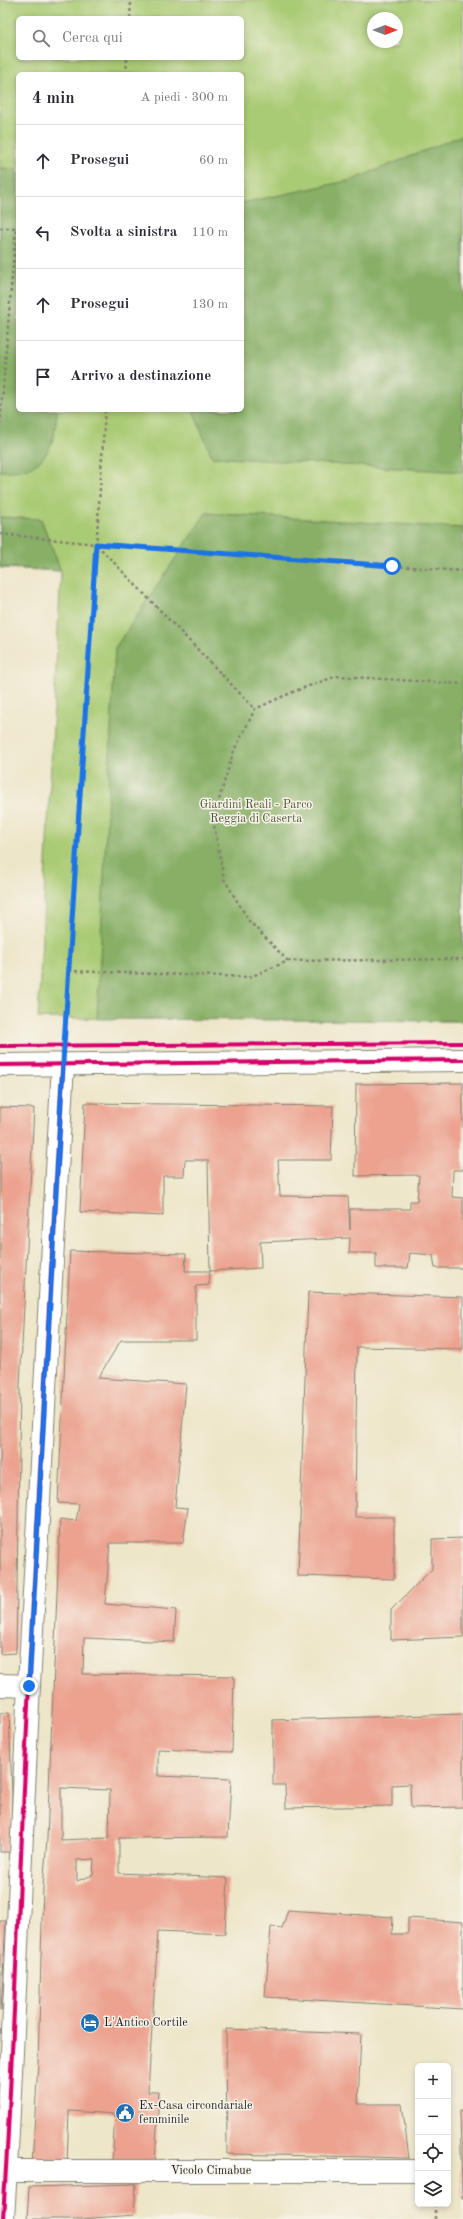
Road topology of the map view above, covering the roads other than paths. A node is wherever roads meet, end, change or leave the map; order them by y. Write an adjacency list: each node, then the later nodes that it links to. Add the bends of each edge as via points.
1 (463, 1060): 2 (street)
2 (63, 1064): 3 (street); 5 (street)
3 (0, 1065)
4 (0, 1685): 5 (street)
5 (29, 1686): 6 (street)
6 (7, 2045): 7 (street)
7 (5, 2171): 8 (street, Vicolo Cimabue); 9 (street)
8 (415, 2171)
9 (3, 2219)

